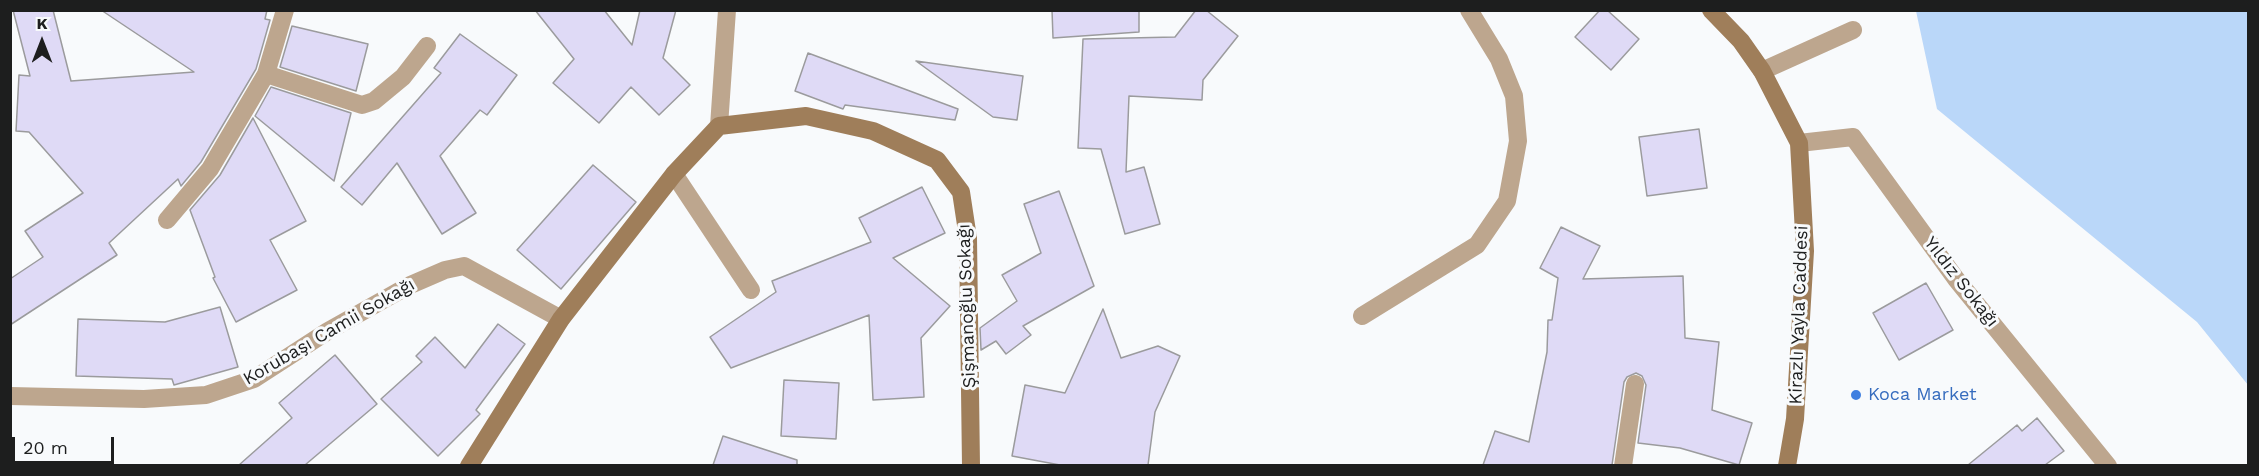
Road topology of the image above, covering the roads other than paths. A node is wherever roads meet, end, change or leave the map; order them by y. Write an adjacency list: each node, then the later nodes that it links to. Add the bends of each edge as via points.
1 (285, 10): 8 (street)
2 (727, 10): 9 (street)
3 (1468, 10): 14 (street, via 1499,59 1514,96 1518,141 1507,201 1477,245)
4 (1712, 10): 7 (street, Kirazlı Yayla Caddesi)
5 (1853, 30): 7 (street)
6 (427, 46): 8 (street, via 403,77 374,101 362,105)
7 (1762, 71): 10 (street, Kirazlı Yayla Caddesi)
8 (266, 74): 12 (street, via 210,169)
9 (719, 126): 11 (street); 19 (street, Şişmanoğlu Sokağı, via 806,116 873,131 937,160 961,192 968,238)
10 (1799, 143): 21 (street, Kirazlı Yayla Caddesi, via 1806,251 1795,419); 22 (street, Yıldız Sokağı, via 1853,137 1956,279)
11 (674, 174): 13 (street); 15 (street)
12 (167, 219)
13 (751, 290)
14 (1362, 316)
15 (561, 319): 17 (street, Korubaşı Camii Sokağı, via 464,266 408,286 254,379 206,395 144,399); 18 (street)
16 (1635, 384): 20 (street)
17 (10, 396)
18 (469, 465)
19 (971, 465)
20 (1623, 465)
21 (1787, 465)
22 (2108, 465)

